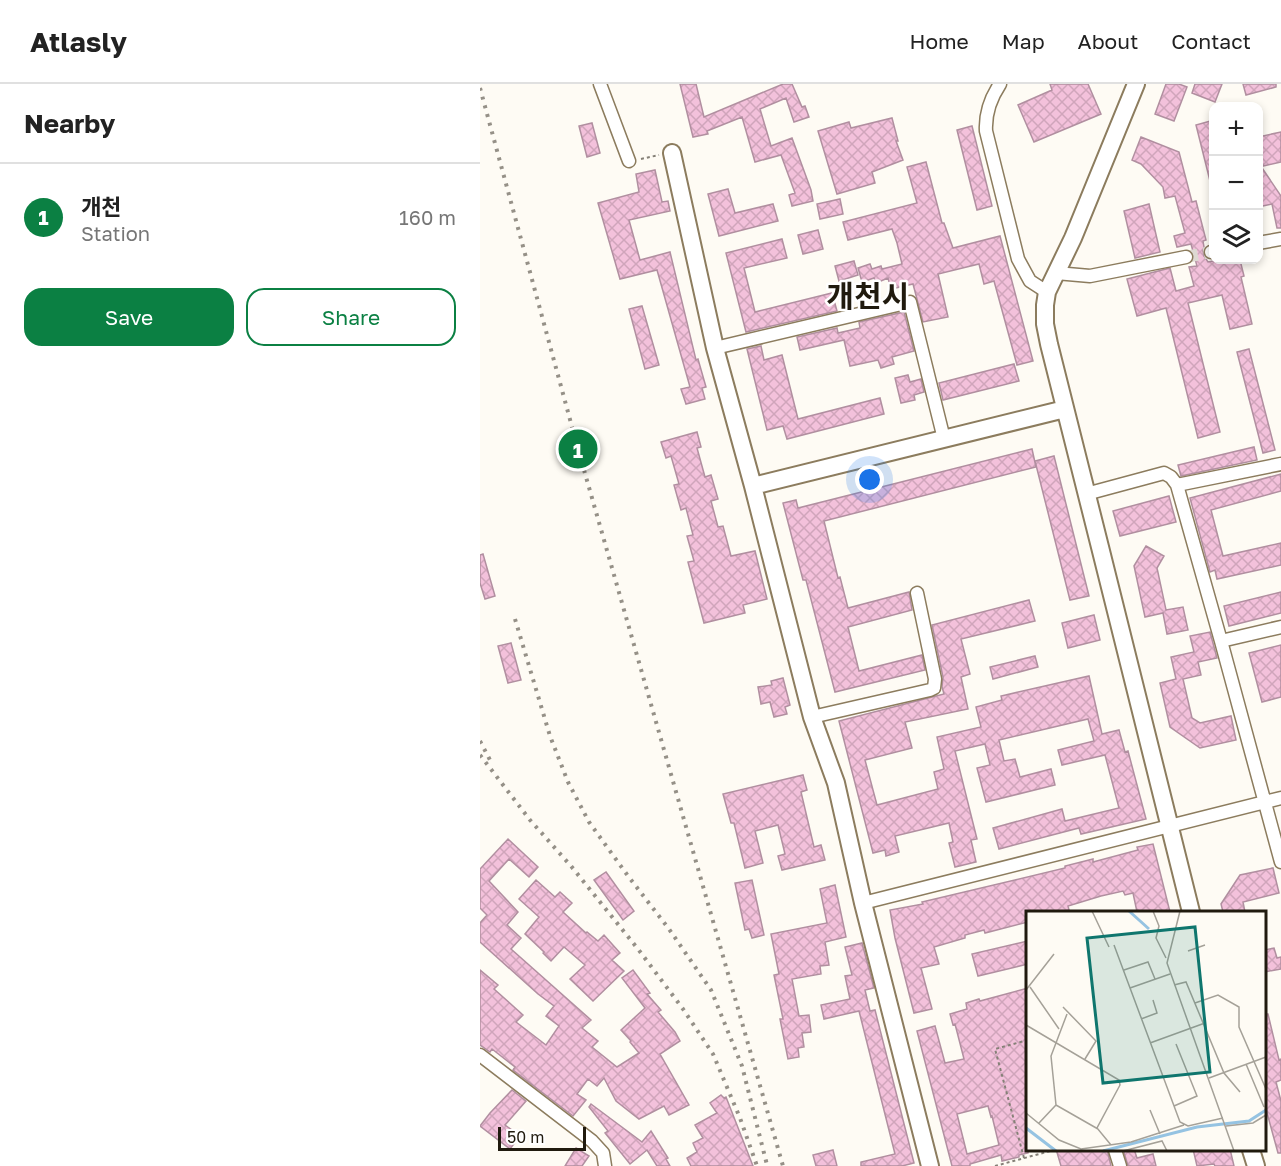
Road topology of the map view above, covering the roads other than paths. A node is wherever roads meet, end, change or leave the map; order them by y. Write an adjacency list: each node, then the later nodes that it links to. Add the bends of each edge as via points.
1 (600, 84): 5 (street)
2 (1000, 84): 10 (street, via 988,106 986,131 1018,259 1030,281)
3 (1136, 84): 9 (main road)
4 (672, 153): 11 (main road)
5 (629, 161)
6 (1281, 239): 7 (street)
7 (1263, 242)
8 (1186, 257): 9 (street, via 1090,276)
9 (1056, 273): 10 (main road)
10 (1047, 292): 12 (main road, via 1045,324)
11 (715, 348): 13 (street, via 910,302); 16 (main road)
12 (1065, 410): 13 (main road); 17 (main road)
13 (944, 439): 16 (main road)
14 (1281, 464): 15 (street)
15 (1177, 485): 17 (street, via 1164,473); 20 (street)
16 (753, 486): 21 (main road)
17 (1086, 494): 24 (main road)
18 (916, 593): 21 (street, via 934,688)
19 (1281, 627): 20 (street)
20 (1221, 641): 23 (street)
21 (812, 717): 26 (main road, via 836,783)
22 (1281, 798): 23 (street)
23 (1264, 802): 24 (street); 25 (street)
24 (1169, 827): 26 (street); 27 (main road)
25 (1281, 862)
26 (863, 903): 32 (main road)
27 (1191, 911)
28 (480, 1055): 31 (street, via 592,1141 603,1153)
29 (1116, 1151): 33 (street)
30 (1252, 1151): 34 (main road)
31 (604, 1166)
32 (930, 1166)
33 (1120, 1166)
34 (1256, 1166)

